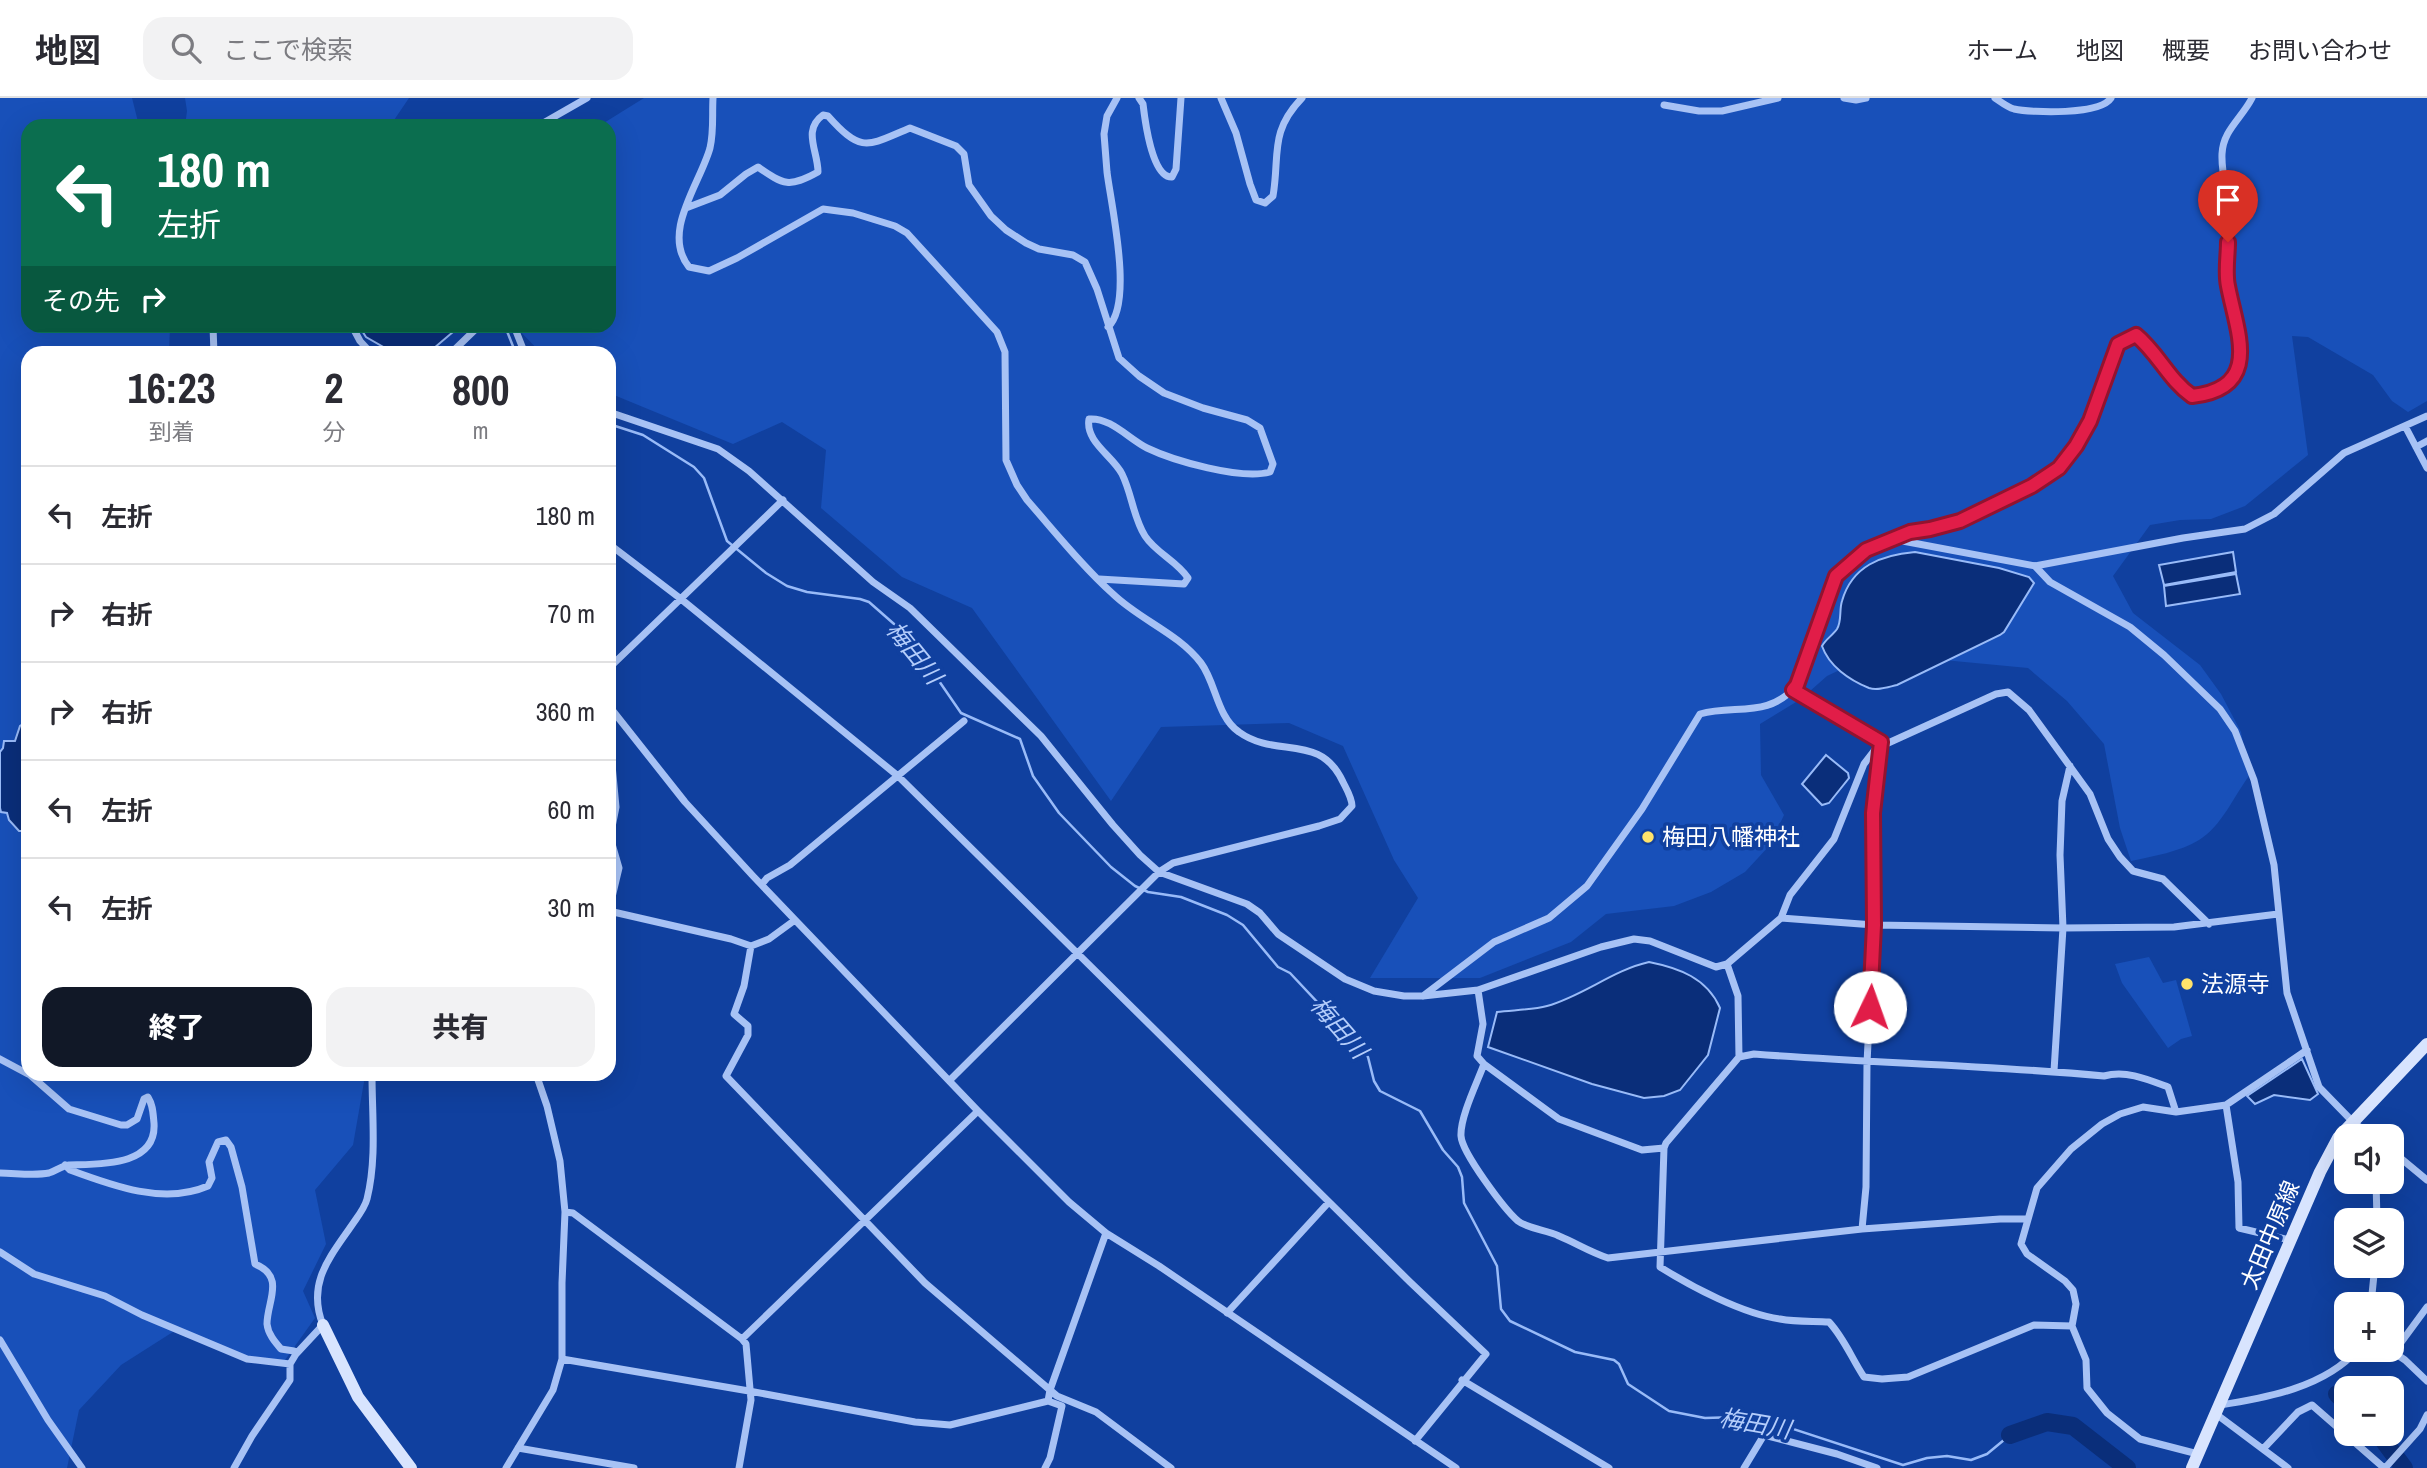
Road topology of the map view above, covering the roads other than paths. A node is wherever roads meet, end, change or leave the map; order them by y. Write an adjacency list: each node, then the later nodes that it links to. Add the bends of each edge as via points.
1 (587, 98): 15 (street)
2 (713, 98): 16 (street, via 711,144)
3 (1116, 98): 17 (street, via 1104,134 1120,262 1117,303)
4 (1139, 98): 5 (street, via 1152,148 1167,178 1176,169)
5 (1181, 98)
6 (1221, 98): 7 (street, via 1256,200 1265,202 1273,196 1283,121)
7 (1301, 98)
8 (1778, 98): 14 (street, via 1722,111)
9 (1844, 98): 10 (street)
10 (1866, 98)
11 (1994, 98): 12 (street, via 2012,108 2044,112 2096,108)
12 (2111, 98)
13 (2252, 98): 27 (street, via 2228,131 2222,152 2230,216 2227,283 2240,334 2234,378 2206,395 2192,396 2136,335 2118,344 2090,421 2059,468 1960,521)
14 (1664, 105)
15 (550, 119)
16 (686, 208): 17 (street, via 720,195 758,167 777,181 793,184 818,172 811,131 823,115 850,138 866,144 915,128 964,154 969,184 1006,230 1032,246 1086,262); 30 (street, via 677,245 683,260 698,270 709,271 737,258 823,209 853,213 907,233 997,332 1004,352 1006,460 1027,500)
17 (1108, 327): 30 (street, via 1119,358 1164,393 1260,428 1273,464 1270,472 1259,475 1180,460 1146,447 1105,422 1089,419 1097,445 1121,472 1146,538 1188,578 1184,584)
18 (472, 333): 19 (street)
19 (458, 346)
20 (616, 414): 26 (street, via 718,449)
21 (2427, 416): 22 (street)
22 (2406, 426): 24 (street); 29 (street, via 2344,453 2274,514 2245,528)
23 (2427, 441): 24 (street)
24 (2416, 447): 25 (street)
25 (2427, 468)
26 (783, 500): 31 (street); 40 (street, via 873,582 910,608 1041,736 1113,825)
27 (1891, 539): 29 (street); 33 (street, via 1866,550 1836,576)
28 (616, 549): 31 (street)
29 (2035, 566): 44 (street, via 2050,582 2130,628 2220,709 2235,731 2253,780 2274,865)
30 (1098, 579): 40 (street, via 1202,664 1238,732 1272,745 1320,753 1331,761 1352,800 1352,807 1340,819 1173,863)
31 (681, 599): 32 (street); 38 (street)
32 (616, 661)
33 (1793, 690): 36 (street); 54 (street, via 1765,707 1700,714 1643,809 1587,886 1549,918 1494,942)
34 (616, 716): 42 (street, via 684,802)
35 (964, 721): 38 (street)
36 (1881, 742): 37 (street, via 1886,744 2008,692 2029,710); 45 (street, via 1864,764 1834,839 1790,895); 48 (street, via 1873,813)
37 (2070, 766): 47 (street, via 2090,794 2120,857 2133,871 2163,879); 49 (street, via 2062,801)
38 (898, 776): 42 (street); 51 (street)
39 (616, 858): 41 (street)
40 (1159, 872): 51 (street); 54 (street, via 1247,904 1278,934 1345,979 1387,995)
41 (616, 881)
42 (762, 884): 46 (street)
43 (616, 913): 50 (street)
44 (2278, 914): 47 (street); 56 (street, via 2287,993)
45 (1781, 918): 48 (street); 52 (street)
46 (795, 920): 50 (street); 63 (street)
47 (2209, 924): 49 (street)
48 (1874, 925): 49 (street); 59 (street)
49 (2063, 929): 62 (street)
50 (751, 946): 80 (street, via 734,1014 748,1026 748,1035 726,1076)
51 (1077, 954): 63 (street); 77 (street)
52 (1727, 964): 53 (street, via 1716,967 1650,940 1634,939); 57 (street, via 1738,996)
53 (1478, 990): 54 (street); 60 (street, via 1483,1024 1478,1056)
54 (1423, 996)
55 (2427, 1044): 70 (main road, 太田中原線)
56 (2307, 1050): 67 (street); 70 (street, via 2319,1087)
57 (1739, 1057): 59 (street, via 1754,1054); 72 (street)
58 (0, 1059): 61 (street)
59 (1867, 1063): 62 (street); 81 (street)
60 (1484, 1064): 72 (street, via 1559,1119 1642,1150); 84 (street, via 1466,1112 1462,1142 1519,1222 1608,1258)
61 (21, 1070)
62 (2054, 1071): 69 (street, via 2142,1077 2168,1087)
63 (950, 1080): 68 (street)
64 (36, 1081): 74 (street, via 69,1109 121,1125 137,1119 145,1097 151,1102 155,1132 138,1154 95,1166)
65 (372, 1081): 88 (street, via 373,1167 367,1203 317,1283 317,1311)
66 (538, 1081): 78 (street, via 560,1160)
67 (2225, 1105): 69 (street); 83 (street, via 2238,1182 2239,1228)
68 (978, 1111): 80 (street); 82 (street)
69 (2176, 1112): 79 (street, via 2143,1107 2102,1124 2071,1149 2037,1188)
70 (2353, 1122): 71 (street); 83 (main road, 太田中原線, via 2332,1149)
71 (2356, 1124)
72 (1664, 1148): 84 (street)
73 (2404, 1161): 76 (street)
74 (65, 1165): 75 (street, via 49,1173); 93 (street, via 122,1189 183,1193 208,1186 212,1178 209,1162 218,1142 226,1140 242,1187 254,1264 268,1271 272,1281 267,1326 281,1349)
75 (0, 1173)
76 (2427, 1180)
77 (1329, 1202): 87 (street); 98 (street, via 1486,1353)
78 (565, 1212): 91 (street, via 573,1213); 94 (street)
79 (2027, 1219): 81 (street); 89 (street, via 2021,1244 2027,1254 2073,1290)
80 (866, 1221): 91 (street); 100 (street, via 925,1283)
81 (1862, 1228): 84 (street)
82 (1106, 1233): 87 (street); 100 (street)
83 (2290, 1240): 103 (main road, 太田中原線)
84 (1659, 1251): 89 (street, via 1660,1267 1728,1303 1779,1319 1829,1322 1864,1377 1908,1377 2034,1325)
85 (0, 1252): 97 (street, via 34,1274 105,1296 247,1359)
86 (2427, 1307): 90 (street)
87 (1227, 1313): 105 (street)
88 (323, 1325): 93 (street); 111 (main road, via 358,1397)
89 (2072, 1326): 108 (street, via 2086,1360 2087,1388 2108,1413 2140,1438)
90 (2404, 1336)
91 (742, 1339): 101 (street)
92 (0, 1340): 109 (street)
93 (296, 1354): 97 (street)
94 (562, 1359): 101 (street); 106 (street, via 553,1390)
95 (2404, 1361): 99 (street)
96 (2344, 1362): 103 (street, via 2295,1389)
97 (290, 1364): 110 (street, via 290,1380)
98 (1462, 1380): 105 (street); 118 (street)
99 (2427, 1381)
100 (1050, 1390): 102 (street); 116 (street, via 1096,1412)
101 (749, 1391): 102 (street, via 950,1425); 114 (street)
102 (1048, 1401): 115 (street, via 1062,1406)
103 (2218, 1410): 107 (street); 108 (main road, 太田中原線)
104 (2427, 1415): 123 (street)
105 (1415, 1441): 117 (street)
106 (517, 1448): 112 (street); 113 (street)
107 (2263, 1450): 122 (street); 123 (street, via 2298,1412 2312,1405)
108 (2197, 1454): 121 (main road, 太田中原線)
109 (82, 1468)
110 (234, 1468)
111 (411, 1468)
112 (506, 1468)
113 (634, 1468)
114 (739, 1468)
115 (1045, 1468)
116 (1171, 1468)
117 (1456, 1468)
118 (1609, 1468)
119 (1744, 1468): 120 (street, via 1764,1435)
120 (1877, 1468)
121 (2192, 1468)
122 (2288, 1468)
123 (2385, 1468)

